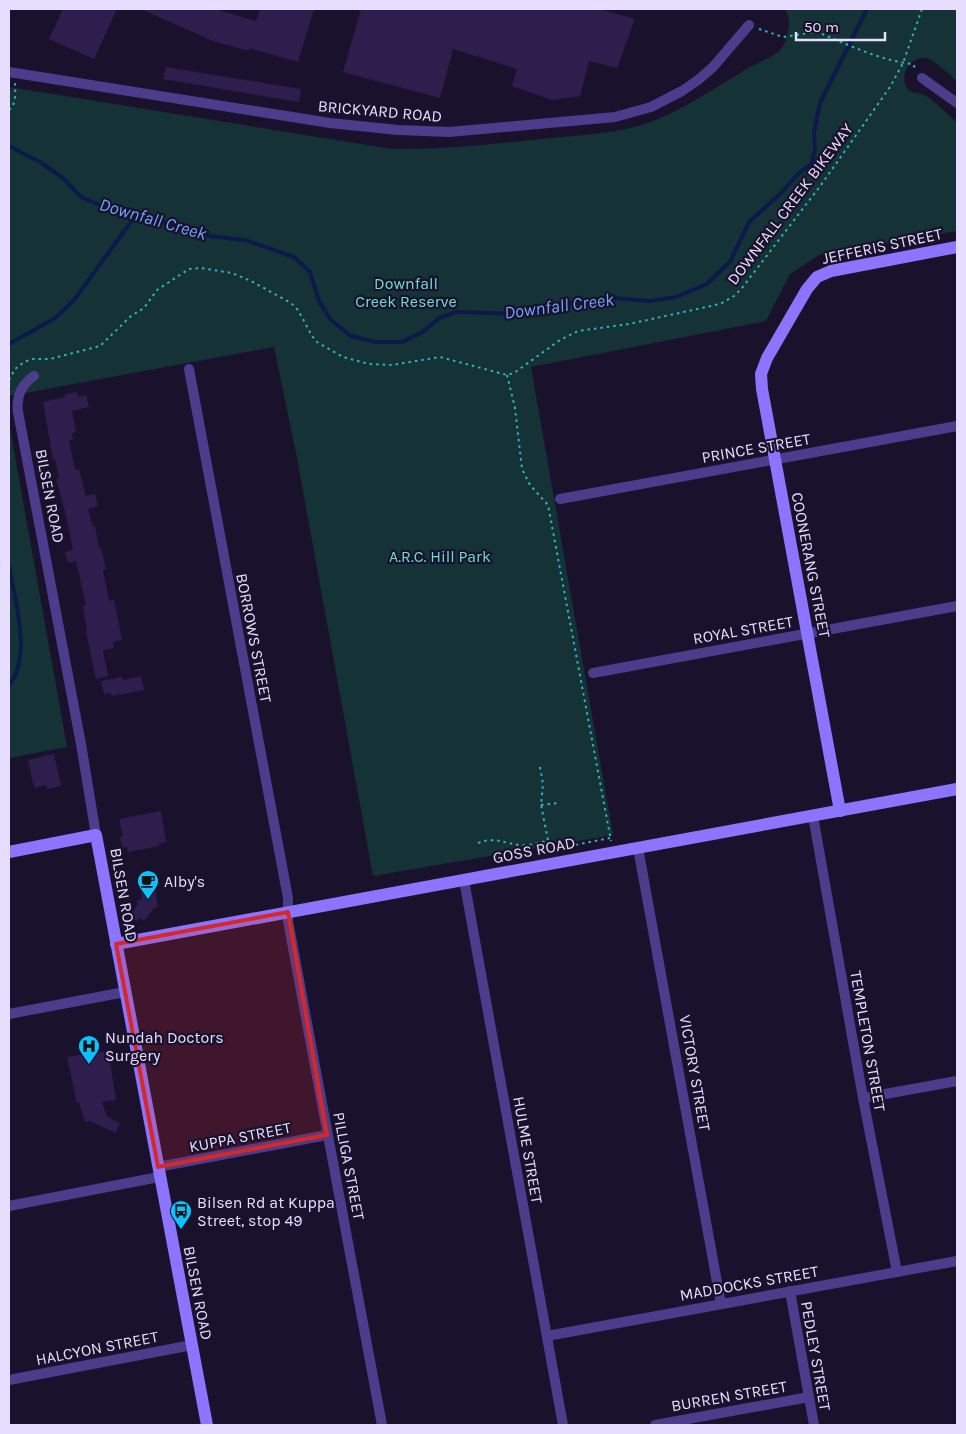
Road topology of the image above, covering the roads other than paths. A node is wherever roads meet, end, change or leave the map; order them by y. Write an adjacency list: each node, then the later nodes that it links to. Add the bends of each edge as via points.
1 (749, 26): 2 (street, BRICKYARD ROAD, via 698,80 651,107 615,117 449,132 330,123)
2 (12, 72)
3 (922, 78): 4 (street)
4 (957, 103)
5 (957, 247): 6 (street, JEFFERIS STREET, via 821,274 807,289)
6 (784, 330): 10 (street, COONERANG STREET, via 761,374)
7 (188, 369): 22 (street, BORROWS STREET, via 288,898)
8 (34, 376): 18 (street, BILSEN ROAD, via 20,391 18,412)
9 (957, 426): 10 (street, PRINCE STREET)
10 (775, 459): 11 (street, PRINCE STREET); 13 (street, COONERANG STREET)
11 (560, 499)
12 (957, 606): 13 (street, ROYAL STREET)
13 (807, 634): 14 (street, ROYAL STREET); 16 (street, COONERANG STREET)
14 (593, 673)
15 (957, 789): 16 (street, GOSS ROAD)
16 (840, 811): 17 (street, GOSS ROAD)
17 (813, 816): 19 (street, GOSS ROAD); 27 (street, TEMPLETON STREET)
18 (96, 836): 20 (street); 23 (street, BILSEN ROAD)
19 (638, 848): 21 (street, GOSS ROAD); 34 (street, VICTORY STREET)
20 (9, 852)
21 (464, 880): 22 (street, GOSS ROAD); 35 (street, HULME STREET)
22 (288, 912): 23 (street, GOSS ROAD); 28 (street, PILLIGA STREET)
23 (116, 944): 24 (street, BILSEN ROAD)
24 (125, 992): 25 (street); 29 (street, BILSEN ROAD)
25 (9, 1014)
26 (957, 1081): 27 (street)
27 (863, 1098): 32 (street, TEMPLETON STREET)
28 (327, 1135): 29 (street, KUPPA STREET); 40 (street, PILLIGA STREET)
29 (158, 1172): 30 (street, KUPPA STREET); 36 (street, BILSEN ROAD)
30 (9, 1206)
31 (957, 1261): 32 (street, MADDOCKS STREET)
32 (896, 1272): 33 (street, MADDOCKS STREET)
33 (790, 1291): 34 (street, MADDOCKS STREET); 38 (street, PEDLEY STREET)
34 (721, 1304): 35 (street, MADDOCKS STREET)
35 (547, 1336): 41 (street, HULME STREET)
36 (192, 1346): 37 (street, HALCYON STREET); 39 (street, BILSEN ROAD)
37 (9, 1380)
38 (808, 1397): 42 (street, BURREN STREET); 43 (street, PEDLEY STREET)
39 (207, 1425)
40 (382, 1425)
41 (563, 1425)
42 (656, 1425)
43 (814, 1425)

